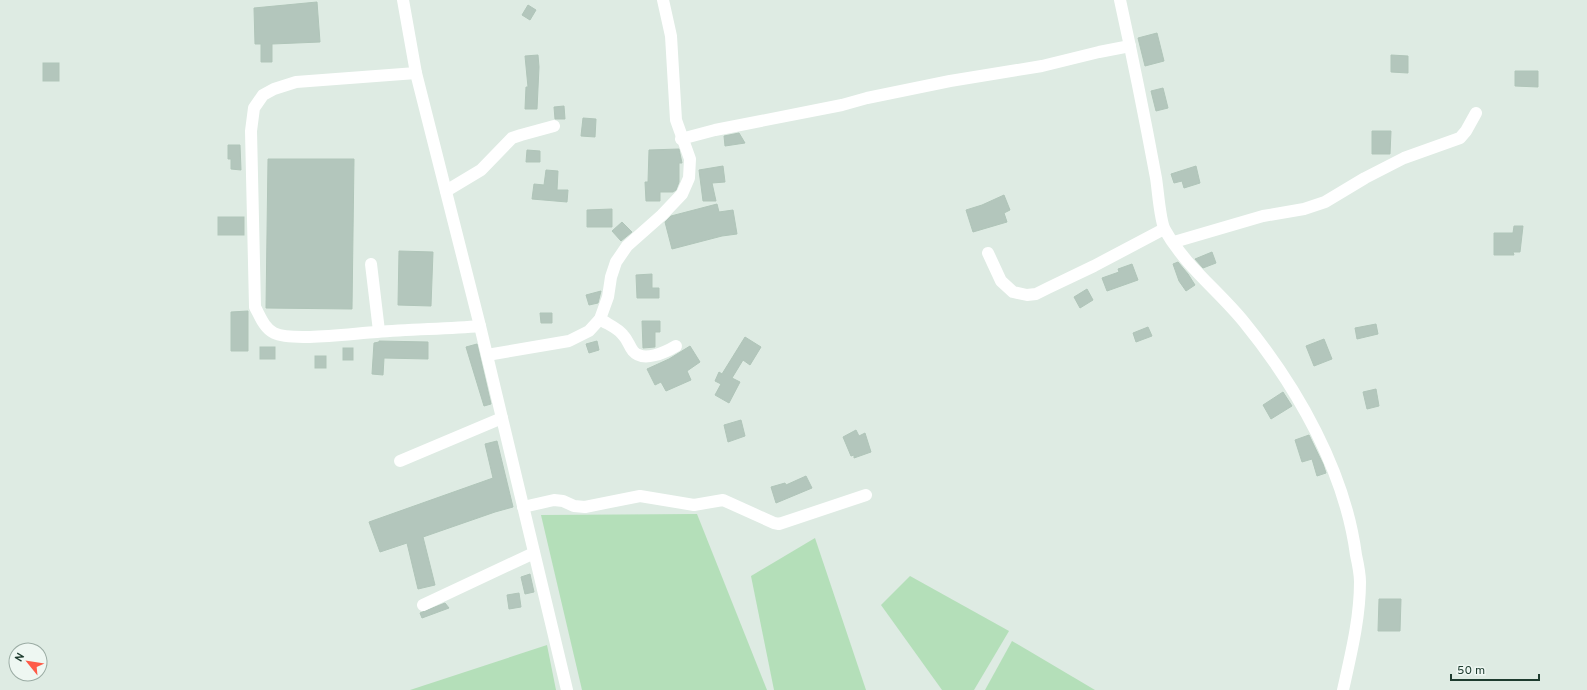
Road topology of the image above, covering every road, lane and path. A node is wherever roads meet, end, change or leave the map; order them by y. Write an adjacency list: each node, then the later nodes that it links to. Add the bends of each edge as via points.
1 (403, 0): 5 (street)
2 (663, 0): 8 (street, via 670,36 676,120)
3 (1120, 0): 4 (street)
4 (1130, 46): 8 (street, via 1042,66 867,98); 10 (street)
5 (416, 74): 9 (street); 16 (street, via 296,82 274,89 263,95 254,108 250,131 255,307 264,325 274,333 294,337)
6 (1476, 113): 11 (street, via 1458,140 1404,158 1325,202 1304,209 1263,216)
7 (554, 126): 9 (street, via 512,138 481,170)
8 (682, 139): 14 (street, via 690,160 689,178 682,194 627,246 616,262)
9 (446, 191): 15 (street)
10 (1164, 229): 11 (street); 12 (street, via 1036,294 1013,292 1001,281)
11 (1174, 242): 26 (street, via 1196,270 1236,311 1264,347 1292,390 1333,469 1350,521 1360,580 1354,645)
12 (988, 253)
13 (371, 264): 16 (street)
14 (600, 319): 17 (street, via 621,333 633,351 642,357); 18 (street, via 589,331 569,341)
15 (480, 326): 16 (street); 18 (street)
16 (379, 332)
17 (676, 346)
18 (487, 356): 19 (street)
19 (502, 418): 20 (street); 22 (street)
20 (400, 460)
21 (866, 495): 22 (street, via 779,524 723,500 694,505 640,496 585,507 554,500)
22 (523, 507): 23 (street)
23 (534, 553): 24 (street); 25 (street)
24 (423, 605)
25 (567, 690)
26 (1344, 690)

